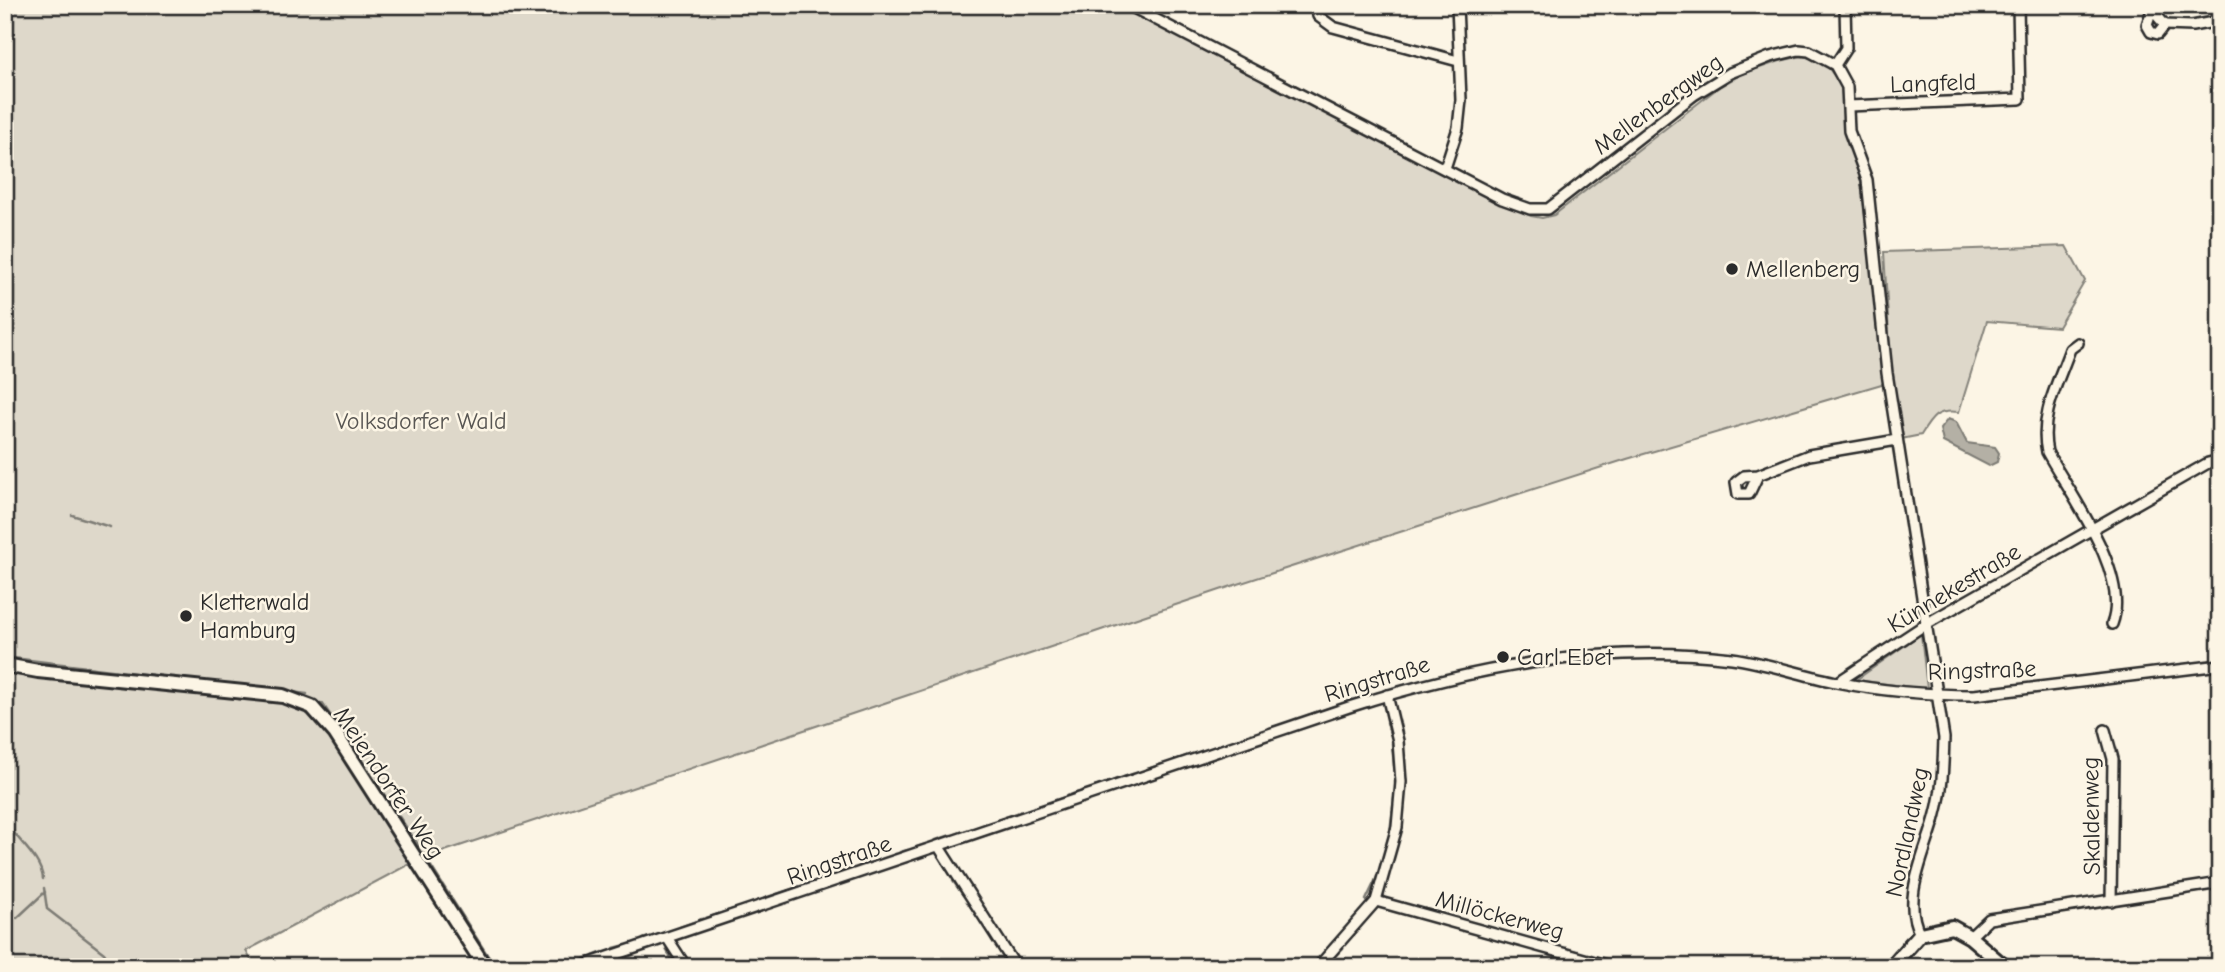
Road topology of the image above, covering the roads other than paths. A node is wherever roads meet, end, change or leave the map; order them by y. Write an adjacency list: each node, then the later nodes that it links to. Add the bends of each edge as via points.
1 (1128, 5): 12 (street, Mellenbergweg)
2 (1315, 5): 9 (street, via 1318,16 1333,27)
3 (1457, 5): 9 (street)
4 (1845, 5): 10 (street, via 1846,48)
5 (2018, 5): 11 (street, Langfeld, via 2020,99)
6 (2152, 8): 8 (street); 8 (street, via 2147,25 2151,32 2158,34)
7 (2219, 21): 8 (street)
8 (2165, 25)
9 (1458, 61): 12 (street, via 1458,128)
10 (1835, 65): 11 (street, via 1844,79); 12 (street, Mellenbergweg, via 1799,50 1730,73 1694,95 1548,209 1530,209 1502,199)
11 (1848, 106): 14 (street, via 1849,131 1867,180)
12 (1445, 168)
13 (2078, 343): 17 (street, via 2070,349 2043,435 2046,452)
14 (1897, 440): 16 (street, via 1809,455); 18 (street)
15 (2220, 460): 17 (street, Künnekestraße)
16 (1758, 475)
17 (2091, 531): 18 (street, Künnekestraße); 19 (street, via 2115,585)
18 (1926, 624): 22 (street, Künnekestraße); 24 (street)
19 (2112, 624)
20 (5, 665): 33 (street, Meiendorfer Weg, via 283,696 312,707 335,733)
21 (2220, 665): 24 (street, Ringstraße, via 2044,688)
22 (1838, 682): 23 (street, Ringstraße, via 1733,658 1619,655 1542,659); 24 (street, Ringstraße)
23 (1387, 695): 26 (street, Ringstraße); 28 (street, via 1398,741 1401,782 1397,827)
24 (1937, 695): 30 (street, Nordlandweg, via 1944,738 1943,782 1913,897)
25 (2105, 730): 29 (street, Skaldenweg, via 2113,759)
26 (939, 847): 32 (street, Ringstraße); 36 (street)
27 (2220, 883): 29 (street, Skaldenweg)
28 (1376, 901): 37 (street); 38 (street, Millöckerweg)
29 (2111, 901): 31 (street, Skaldenweg, via 1989,919)
30 (1920, 934): 31 (street, Nordlandweg, via 1952,927); 39 (street, Nordlandweg)
31 (1970, 937): 40 (street)
32 (668, 939): 34 (street, Ringstraße); 35 (street)
33 (485, 967)
34 (579, 967)
35 (686, 967)
36 (1016, 967)
37 (1318, 967)
38 (1613, 967)
39 (1891, 967)
40 (2005, 967)

